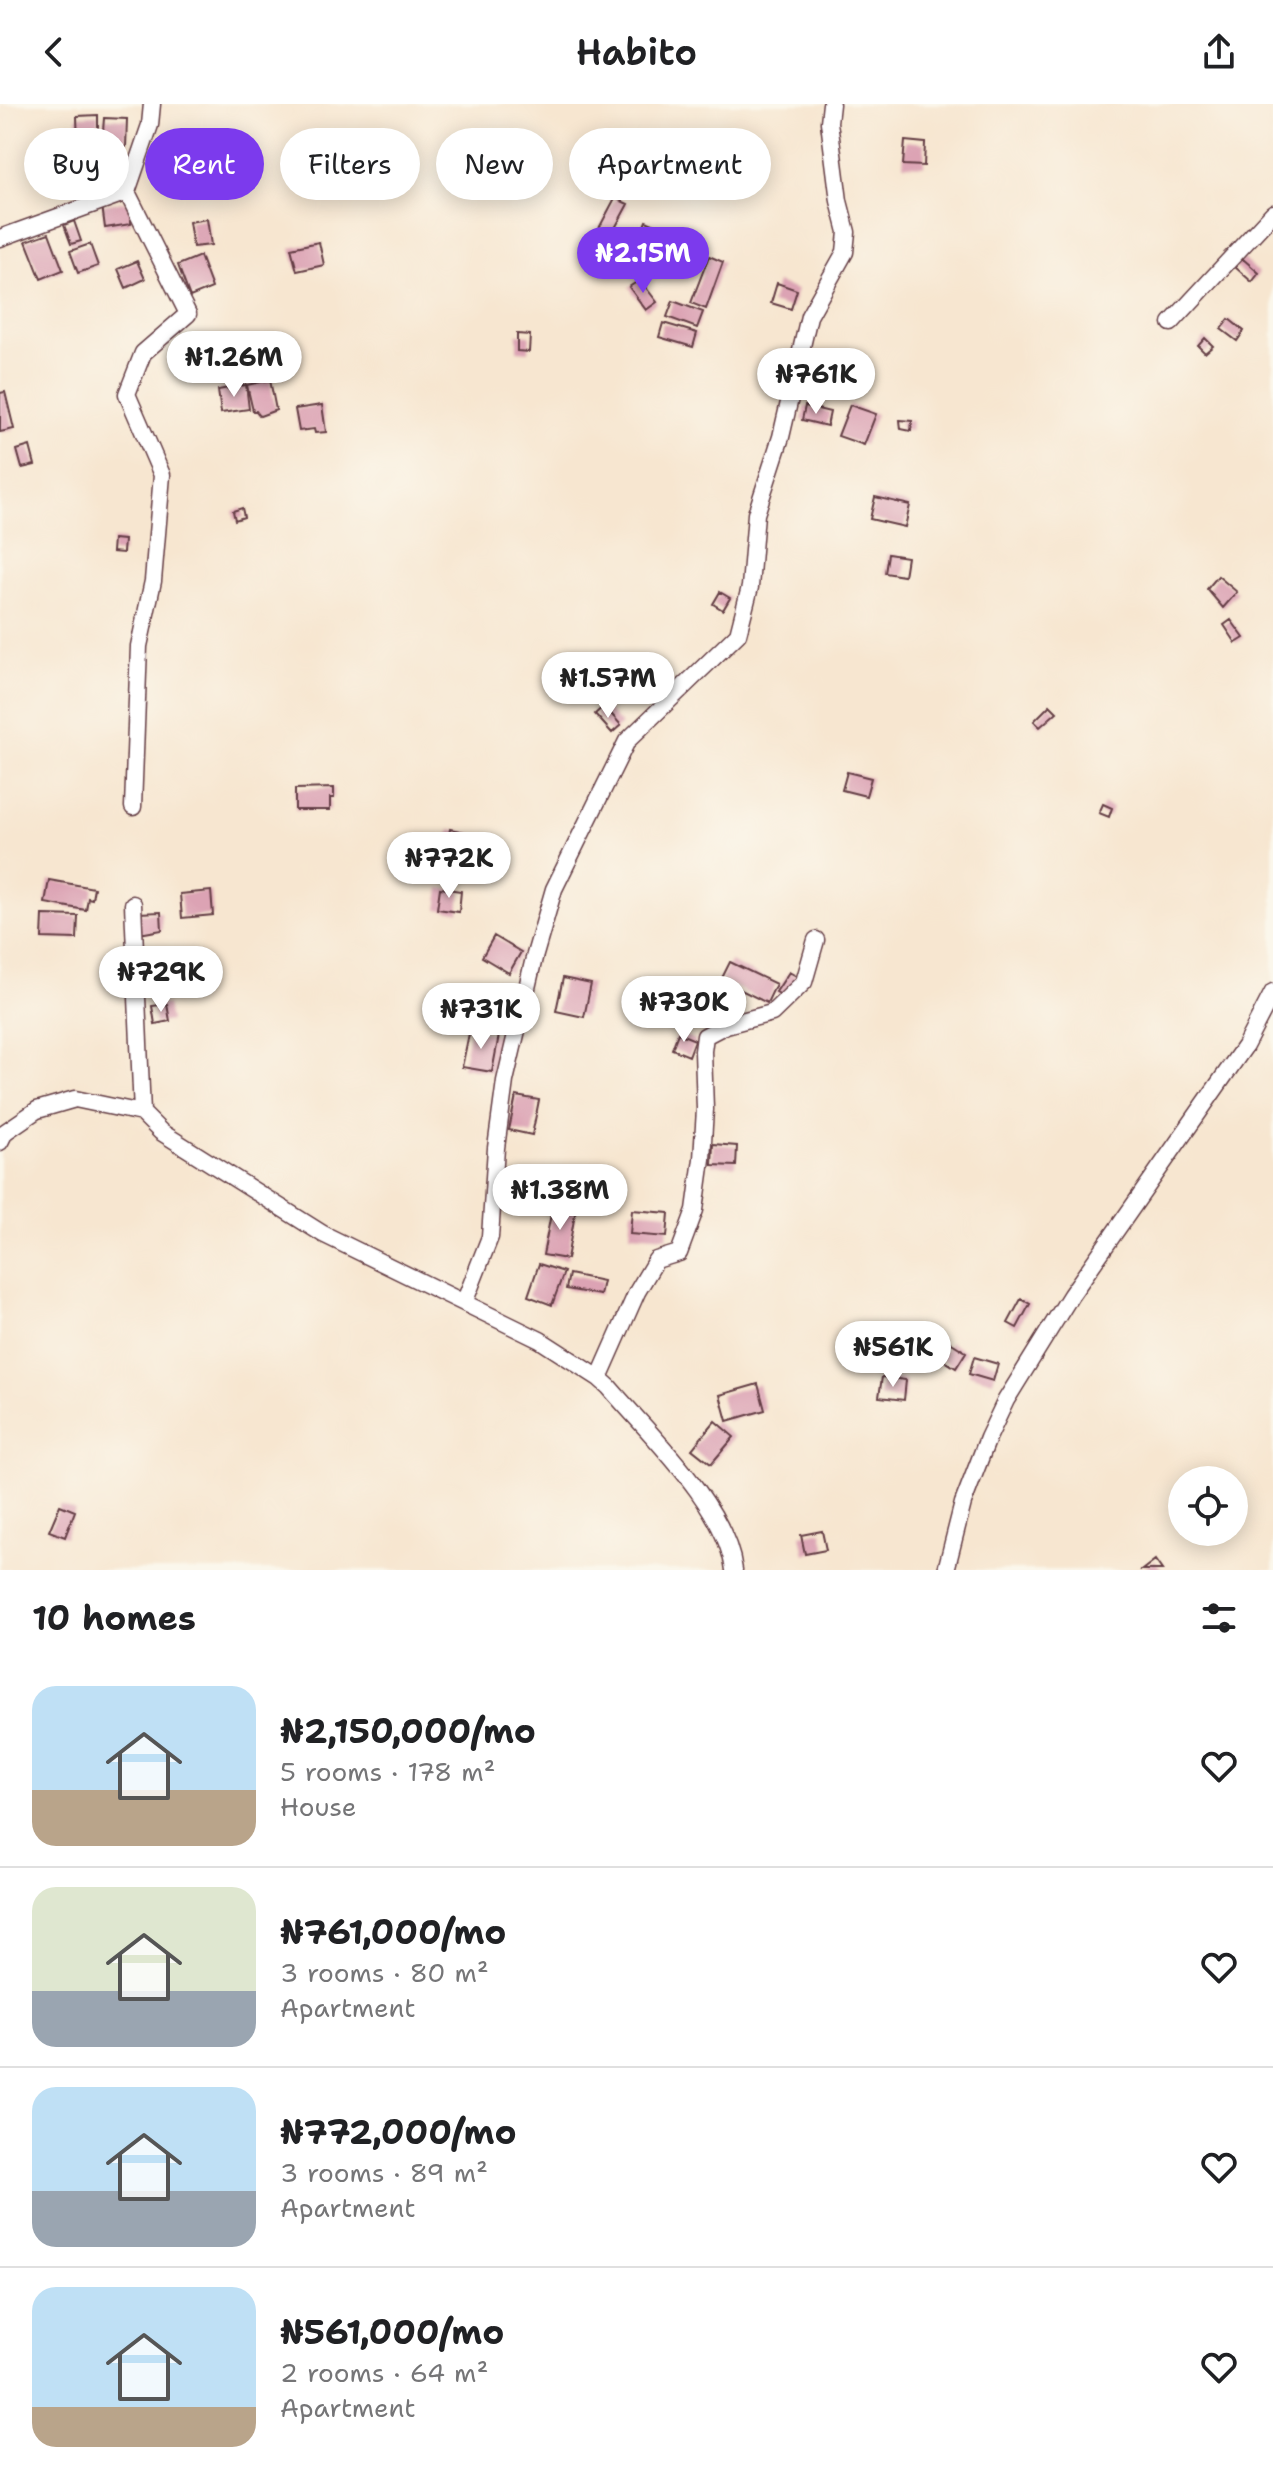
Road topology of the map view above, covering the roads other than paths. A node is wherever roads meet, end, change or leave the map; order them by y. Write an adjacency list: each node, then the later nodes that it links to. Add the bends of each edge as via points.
1 (152, 104): 3 (street)
2 (831, 104): 15 (street, via 845,252 809,316 781,437 756,514 750,587 738,634 627,741 554,889 505,1081 490,1237)
3 (129, 186)
4 (129, 196): 9 (street, via 188,314 143,353 127,394 162,475 153,581 139,646)
5 (105, 200): 7 (street)
6 (1273, 213): 8 (street)
7 (0, 238)
8 (1171, 323)
9 (133, 807)
10 (133, 904): 13 (street)
11 (816, 940): 16 (street, via 804,982 772,1013 705,1036 705,1109 695,1210 679,1253 656,1260 637,1292)
12 (1273, 992): 18 (street, via 1245,1046 1071,1295 1006,1400 963,1503)
13 (142, 1113): 14 (street, via 75,1099 37,1110 5,1132); 15 (street, via 161,1132 323,1234)
14 (0, 1142)
15 (464, 1303): 16 (street, via 540,1340)
16 (599, 1378): 17 (street, via 705,1499 731,1549)
17 (734, 1570)
18 (946, 1570)

